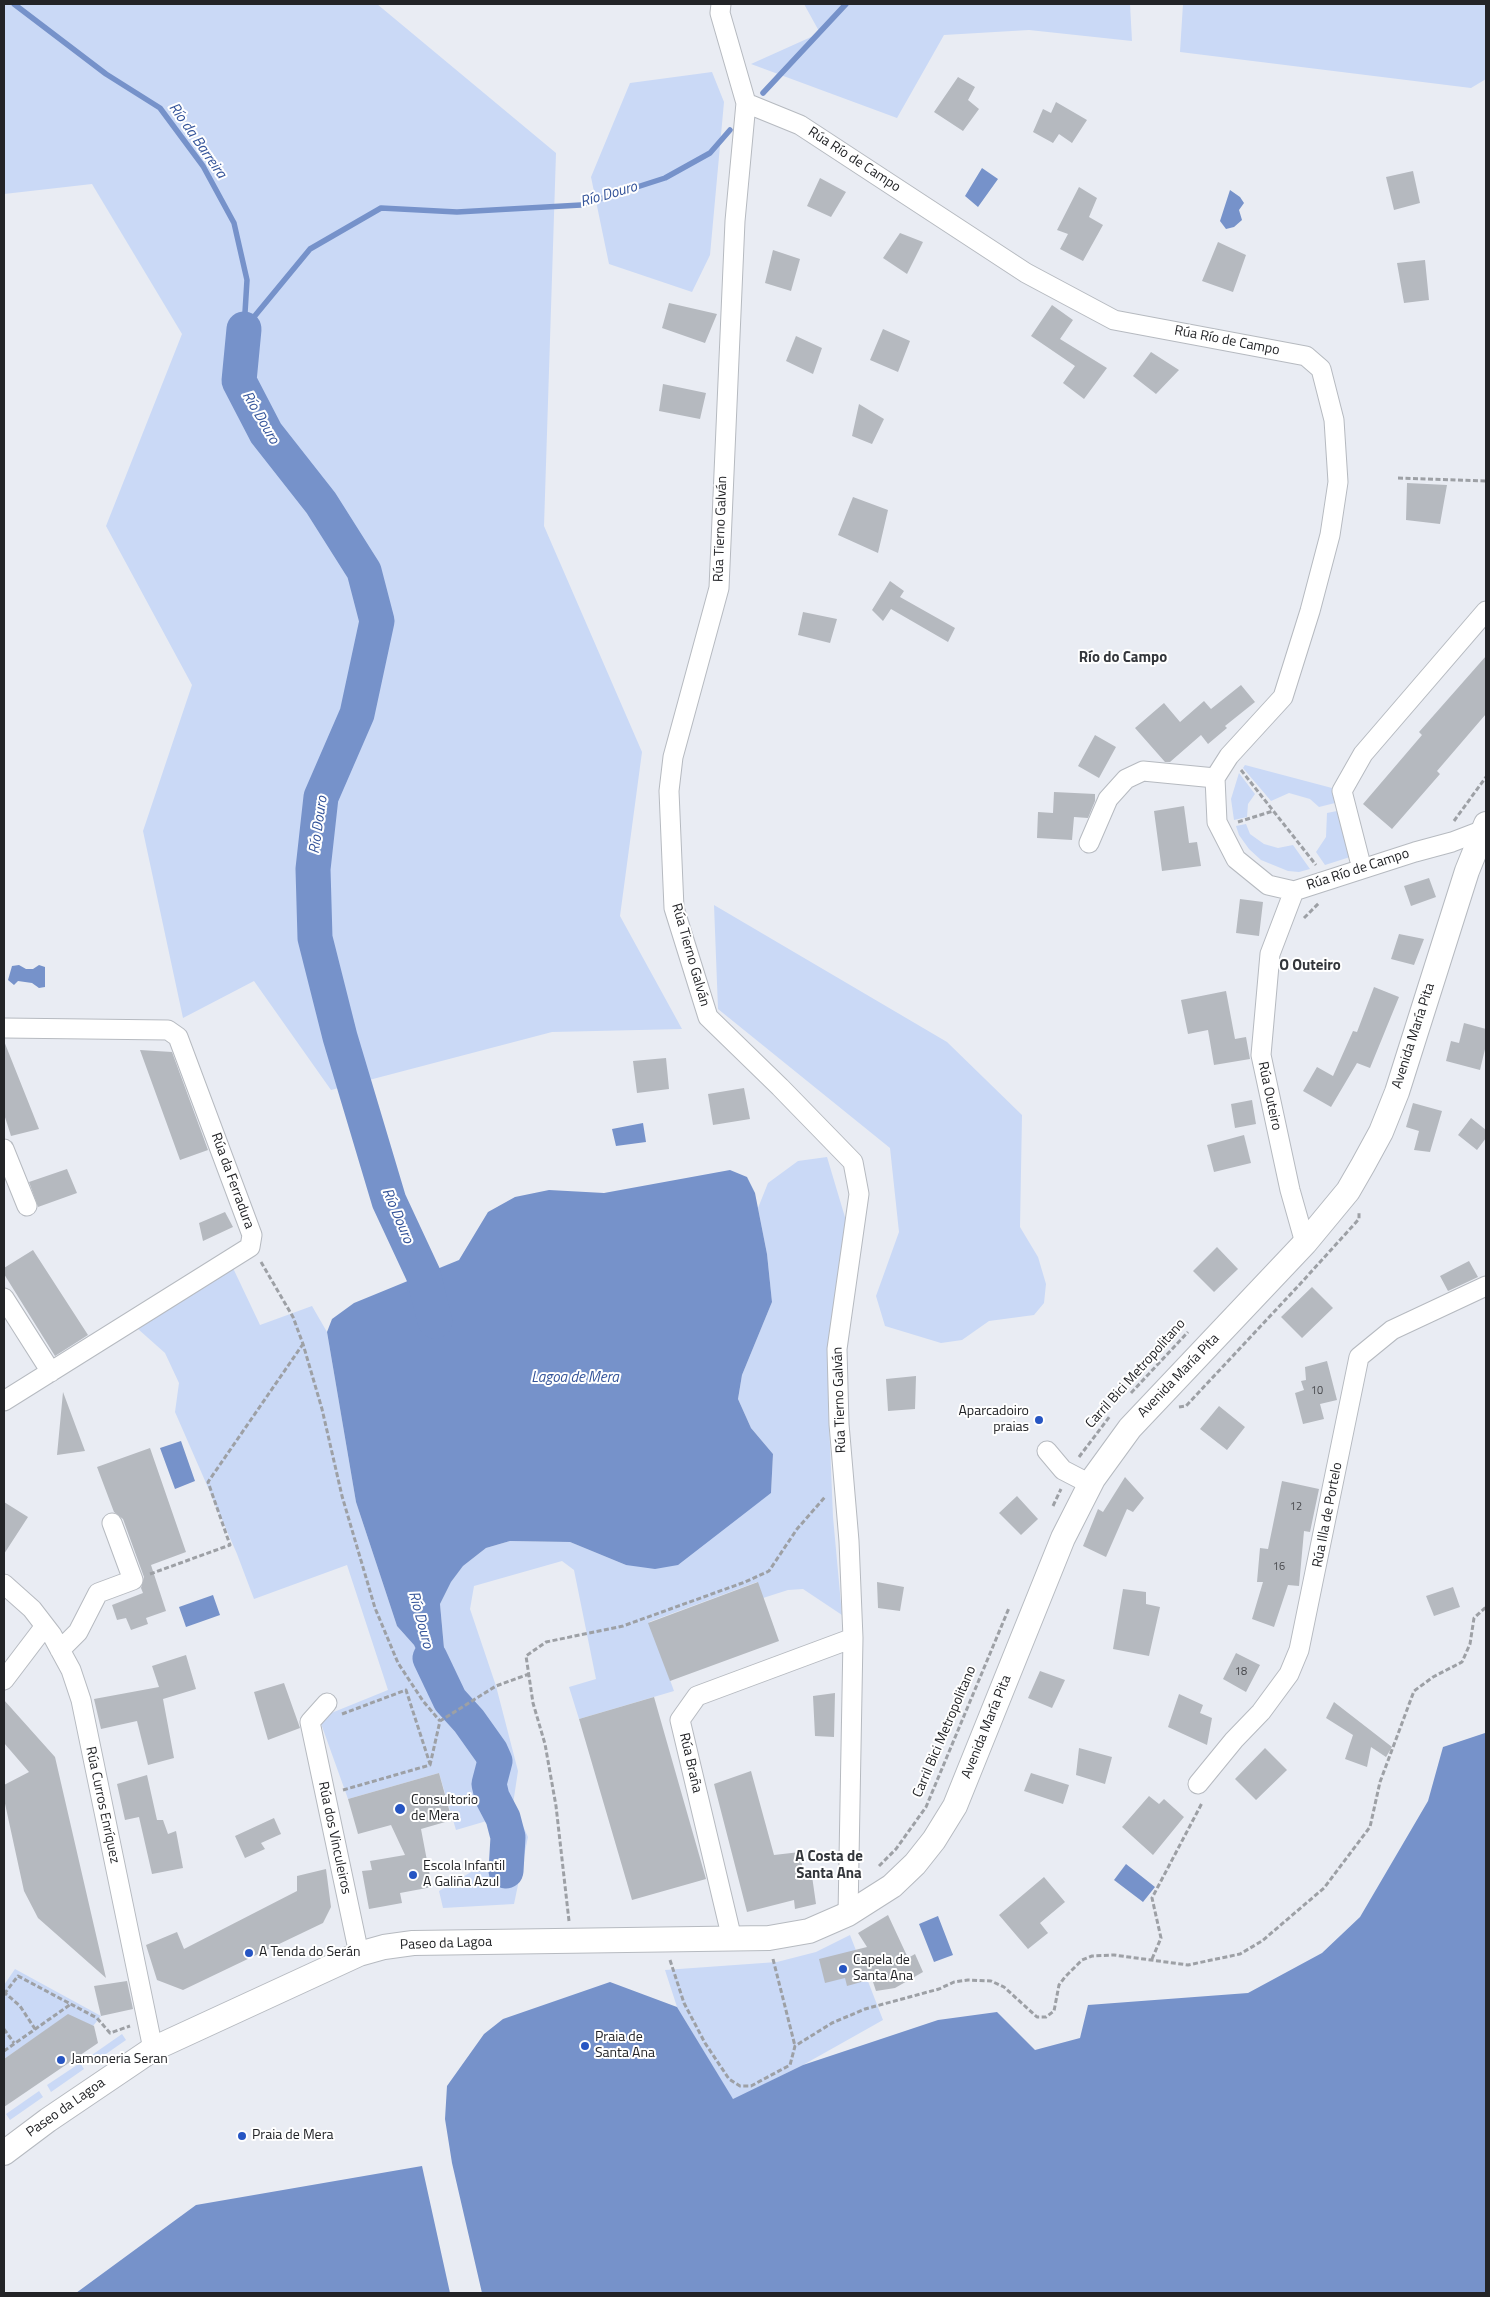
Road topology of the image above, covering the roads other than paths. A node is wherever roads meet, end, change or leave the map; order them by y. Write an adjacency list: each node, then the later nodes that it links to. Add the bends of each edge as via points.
1 (721, 4): 2 (street, Rúa Tierno Galván, via 720,13)
2 (746, 102): 4 (street, Rúa Río de Campo, via 800,125 1026,273 1114,320 1306,356 1321,369 1334,420 1338,482 1330,536 1283,697 1229,756); 22 (street, Rúa Tierno Galván, via 735,221 719,588 673,756 669,791 674,908 708,1017 853,1162 859,1194 837,1349)
3 (1486, 611): 7 (street, via 1363,754 1342,791)
4 (1215, 778): 6 (street, via 1143,771 1126,779 1108,799); 8 (street, Rúa Río de Campo, via 1217,822 1236,859 1268,885)
5 (1485, 828): 7 (street, Rúa Río de Campo); 12 (main road, Avenida María Pita, via 1467,871 1397,1092 1381,1132 1348,1191)
6 (1089, 843)
7 (1362, 869): 8 (street, Rúa Río de Campo)
8 (1294, 891): 12 (street, Rúa Outeiro, via 1270,954 1261,1056)
9 (4, 1028): 15 (street, Rúa da Ferradura, via 168,1030 178,1037 252,1235 250,1247)
10 (4, 1148): 11 (street)
11 (27, 1206)
12 (1305, 1243): 18 (main road, Avenida María Pita, via 1130,1428)
13 (1486, 1286): 26 (street, Rúa Illa de Portelo, via 1392,1330 1359,1357 1299,1650 1289,1674 1261,1712)
14 (4, 1298): 15 (street)
15 (51, 1372): 16 (street, Rúa da Ferradura)
16 (4, 1401)
17 (1047, 1451): 18 (street, via 1068,1474)
18 (1090, 1484): 27 (main road, Avenida María Pita, via 1063,1538 954,1806 915,1864 892,1886)
19 (112, 1523): 23 (street, via 132,1580 98,1593 78,1632)
20 (4, 1584): 21 (street, Rúa Curros Enríquez, via 32,1609)
21 (44, 1626): 23 (street, Rúa Curros Enríquez); 24 (street)
22 (853, 1638): 27 (street, Rúa Tierno Galván); 28 (street, Rúa Braña, via 697,1696 680,1720)
23 (60, 1650): 30 (street, Rúa Curros Enríquez, via 71,1670 80,1700)
24 (4, 1680)
25 (327, 1703): 29 (street, Rúa dos Vinculeiros, via 310,1724)
26 (1198, 1784)
27 (848, 1914): 28 (main road, Paseo da Lagoa, via 809,1931 769,1938)
28 (732, 1939): 29 (main road, Paseo da Lagoa, via 413,1943)
29 (359, 1954): 30 (main road, Paseo da Lagoa)
30 (153, 2049): 31 (main road, Paseo da Lagoa)
31 (4, 2153)

